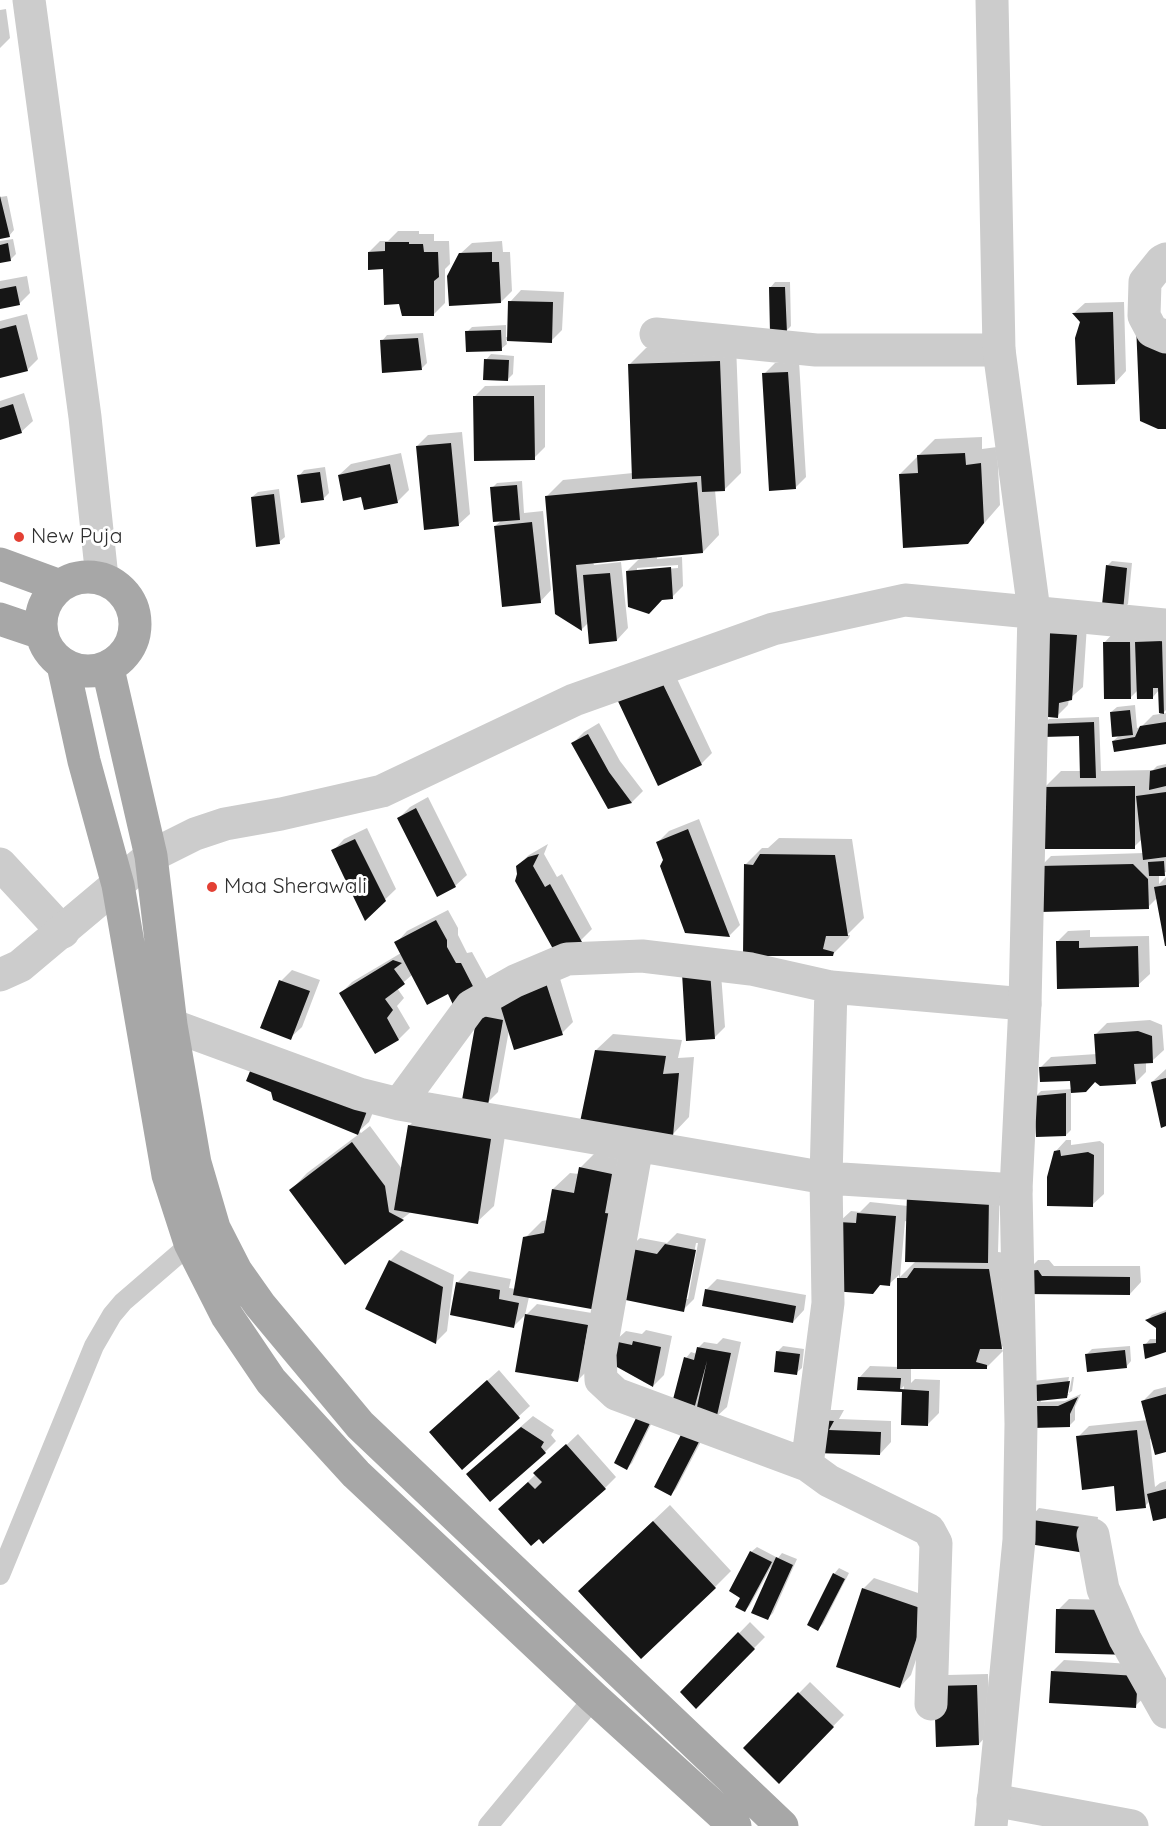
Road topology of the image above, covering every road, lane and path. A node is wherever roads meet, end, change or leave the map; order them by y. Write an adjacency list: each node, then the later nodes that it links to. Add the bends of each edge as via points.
1 (29, 0): 8 (street, via 85,417)
2 (992, 0): 6 (street)
3 (1166, 259): 5 (street, via 1145,282 1144,316 1152,332)
4 (656, 334): 6 (street, via 816,350)
5 (1166, 337)
6 (999, 350): 10 (street)
7 (0, 564): 9 (main road)
8 (102, 578): 9 (main road, via 87,576); 15 (main road, via 122,590 134,610 136,633 127,654)
9 (60, 586): 13 (main road, via 50,596 42,614)
10 (1034, 611): 12 (street); 16 (street, via 905,600 773,629 574,700 382,791 225,825 195,834); 22 (street)
11 (0, 619): 13 (main road)
12 (1166, 626)
13 (41, 633): 14 (main road, via 49,651)
14 (63, 665): 15 (main road, via 85,673); 18 (main road)
15 (108, 669): 16 (main road)
16 (151, 856): 18 (street); 23 (main road)
17 (0, 864): 19 (street)
18 (118, 885): 19 (street); 28 (main road, via 168,1175)
19 (63, 932): 20 (street)
20 (7, 965)
21 (831, 987): 22 (street); 24 (street, via 751,969 642,956 567,959 515,981 471,1006); 26 (street)
22 (1025, 1004): 27 (street)
23 (171, 1025): 24 (street, via 360,1094); 28 (main road, via 195,1163)
24 (399, 1104): 25 (street)
25 (637, 1146): 26 (street); 29 (street, via 600,1354 601,1380 616,1394)
26 (826, 1178): 27 (street); 29 (street, via 828,1303)
27 (1016, 1190): 36 (street, via 1019,1540)
28 (202, 1235): 31 (lane, via 112,1315 94,1346); 32 (main road, via 237,1270 260,1305 360,1425); 33 (main road, via 227,1316 271,1382 356,1474)
29 (807, 1465): 34 (street, via 829,1481 929,1530 936,1543)
30 (1093, 1535): 35 (street, via 1103,1589 1125,1639)
31 (0, 1575)
32 (601, 1655): 33 (main road); 39 (main road)
33 (585, 1690): 37 (lane); 38 (main road)
34 (931, 1704)
35 (1166, 1712)
36 (992, 1813): 40 (street)
37 (488, 1826)
38 (735, 1826)
39 (782, 1826)
40 (1132, 1826)

